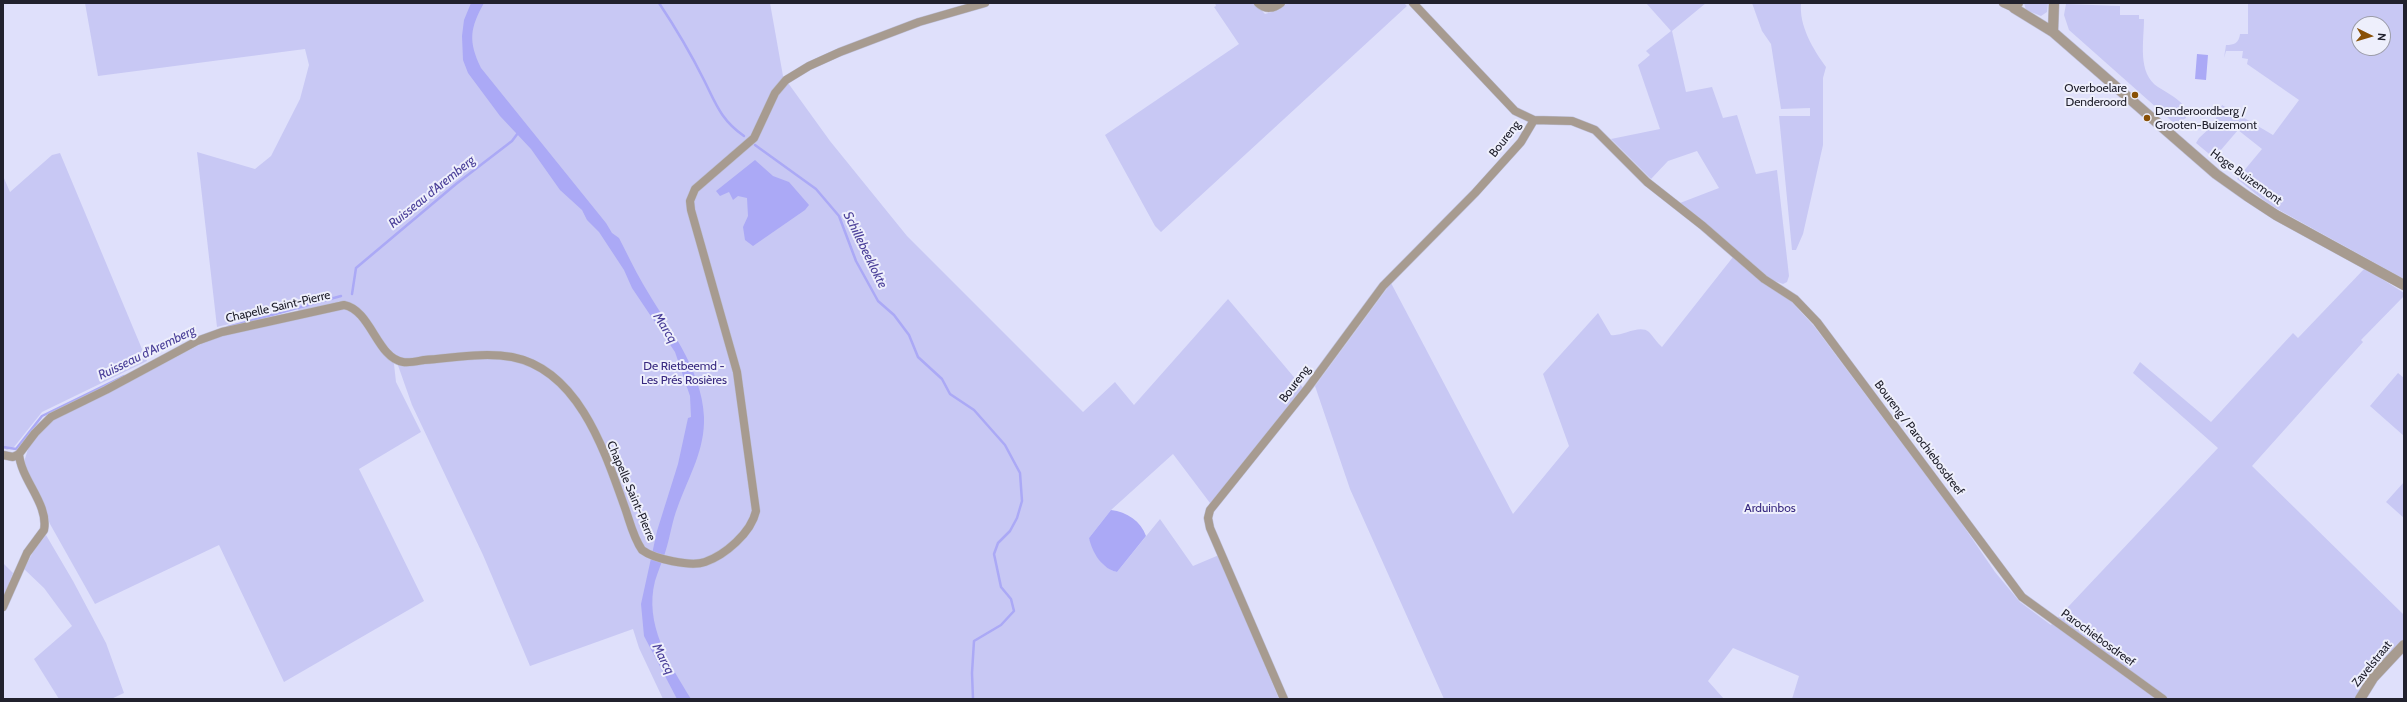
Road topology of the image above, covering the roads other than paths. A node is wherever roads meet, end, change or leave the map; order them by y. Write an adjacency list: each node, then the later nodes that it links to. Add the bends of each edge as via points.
1 (985, 3): 12 (street, Chapelle Saint-Pierre, via 919,22 865,42 824,59 786,80 775,93 754,138 691,194 691,210 736,372 756,511 751,526 723,551 705,562 689,564 674,561 646,552 640,546 591,427 575,399 559,381 540,369 514,358 495,355 415,362 397,360 383,347 355,310 344,305 222,332 197,341 51,417)
2 (1258, 3): 3 (street, via 1271,8)
3 (1281, 3)
4 (1413, 3): 9 (street, Boureng, via 1515,111)
5 (2003, 3): 7 (street, Hoge Buizemont)
6 (2054, 3): 8 (street)
7 (2016, 6): 8 (street, Hoge Buizemont)
8 (2053, 32): 10 (street, Hoge Buizemont, via 2221,178 2276,215)
9 (1534, 120): 11 (street, Boureng, via 1572,121 1595,130 1648,182 1764,280); 17 (street, Boureng, via 1521,142 1480,188 1383,286 1302,395 1210,510 1210,528)
10 (2404, 285)
11 (1795, 300): 14 (street, Boureng / Parochiebosdreef, via 1817,322)
12 (19, 454): 13 (street, via 13,457); 15 (street, via 21,470 40,508 45,525 20,566)
13 (3, 455)
14 (2020, 594): 18 (street, Parochiebosdreef)
15 (3, 608)
16 (2404, 645): 19 (street, Zavelstraat, via 2373,678)
17 (1284, 699)
18 (2163, 699)
19 (2360, 699)

